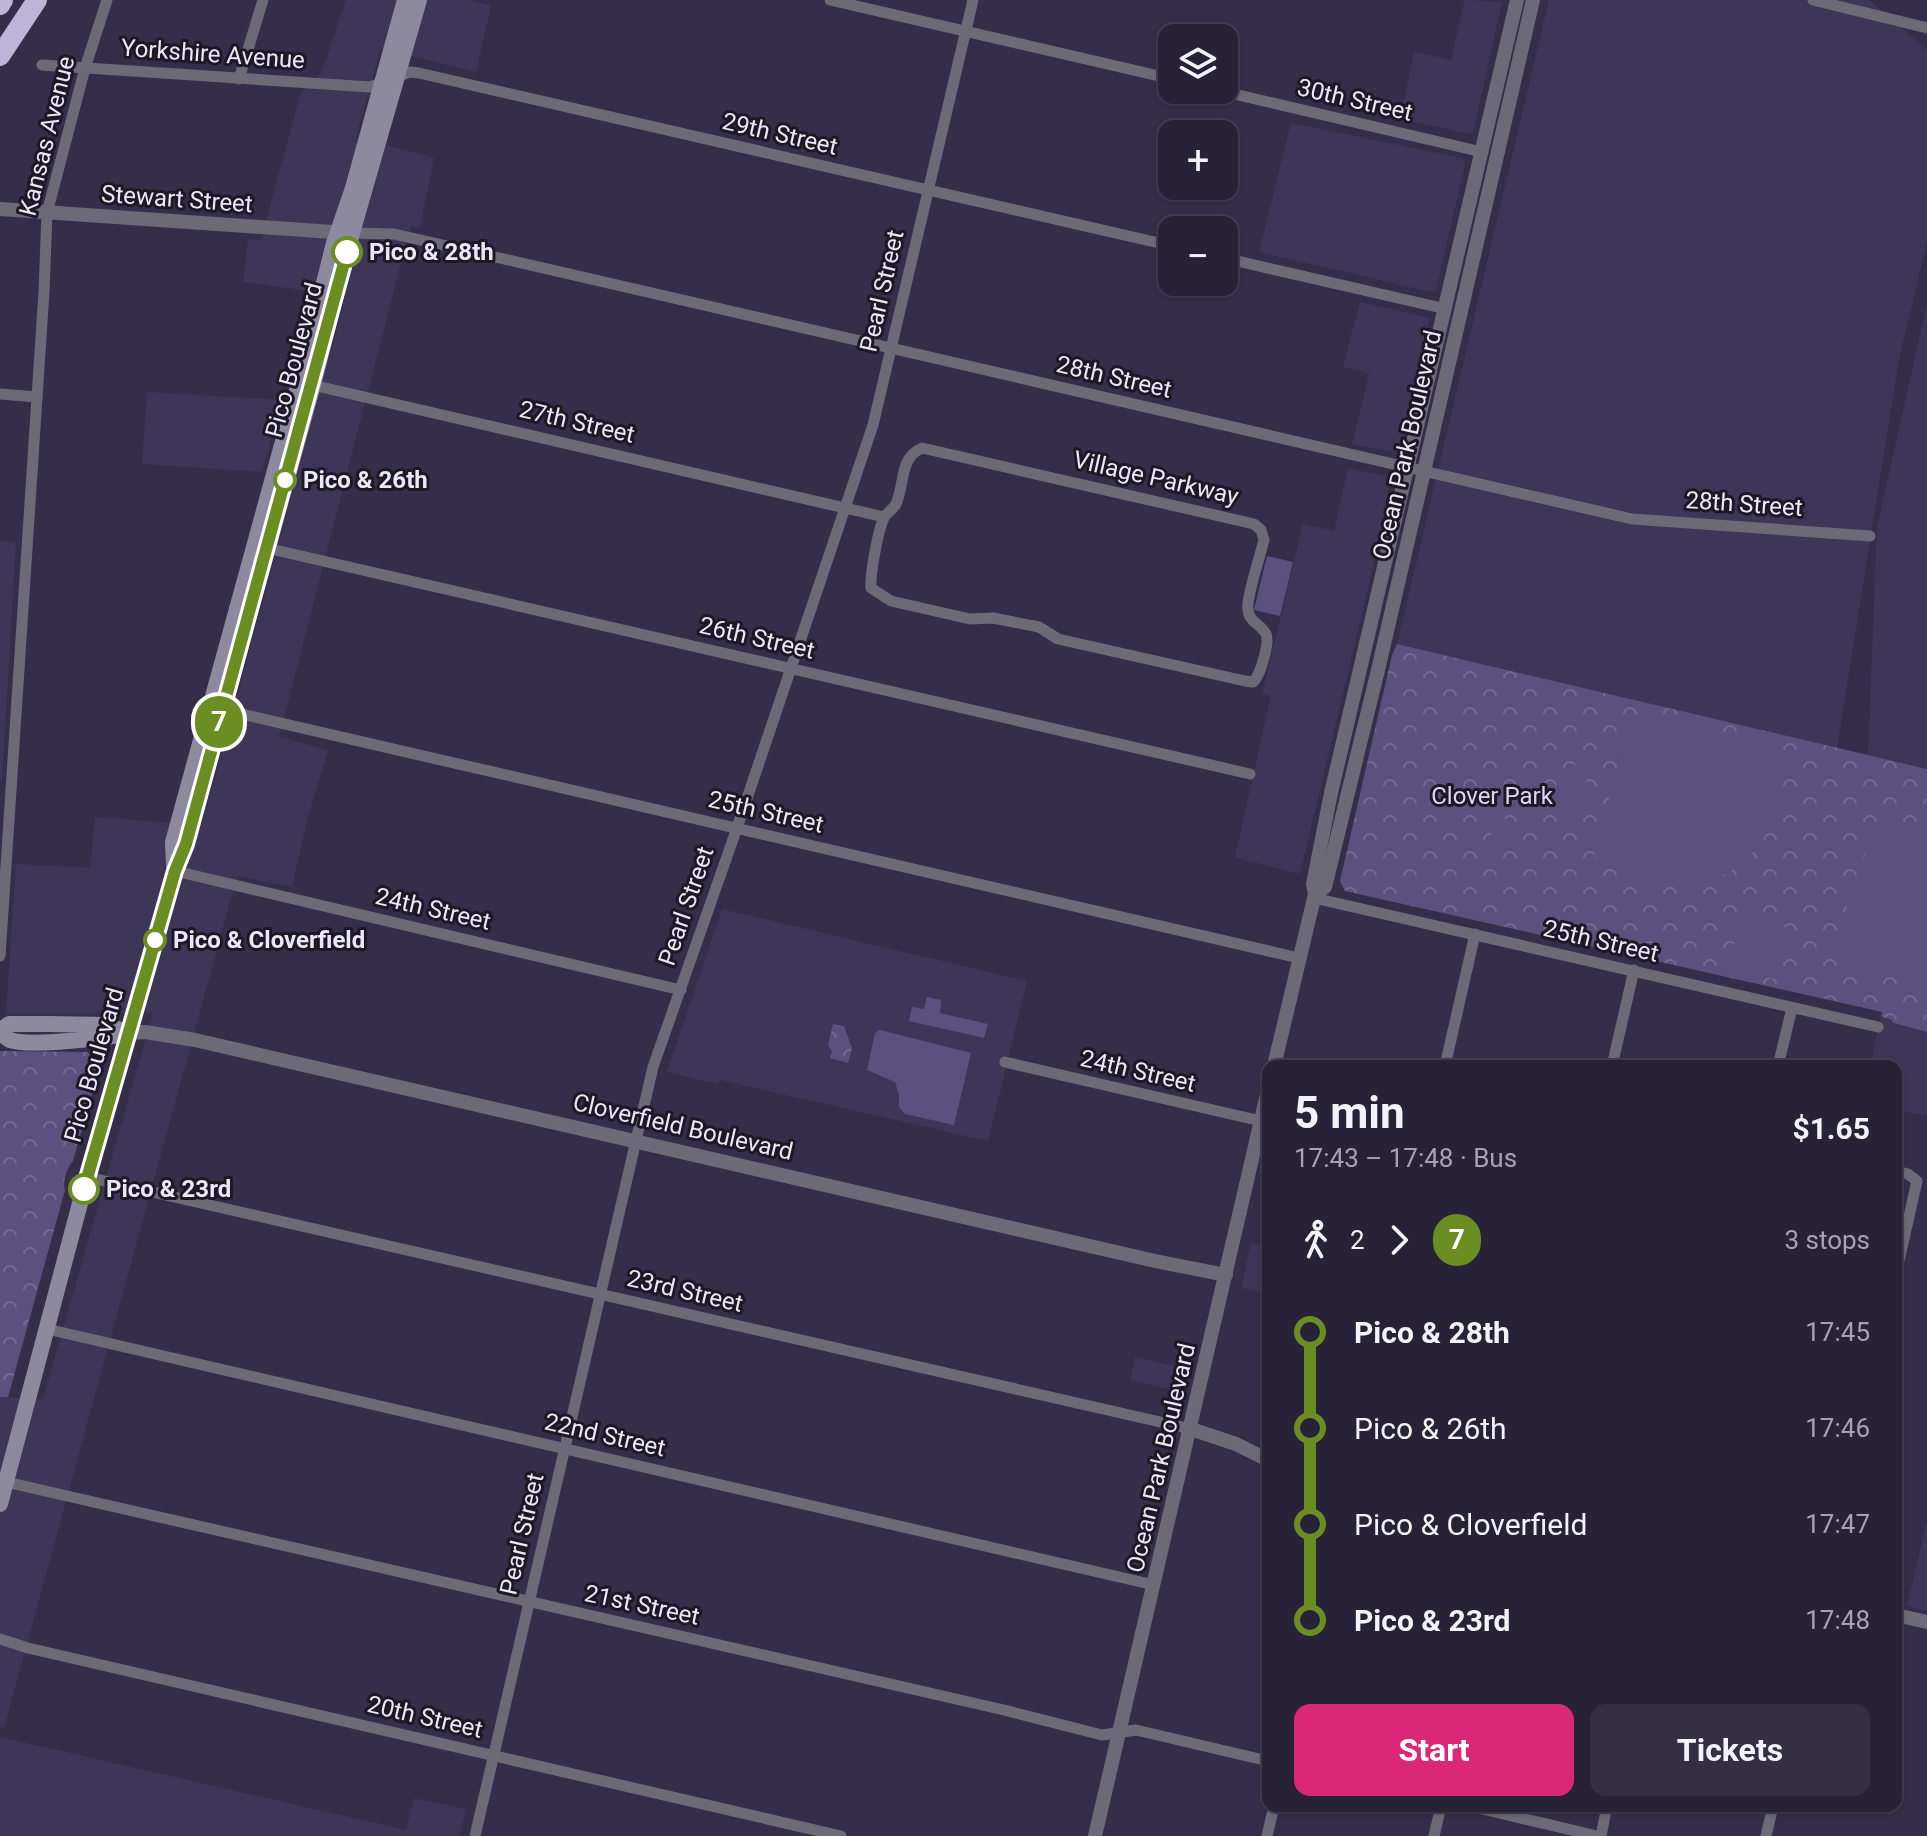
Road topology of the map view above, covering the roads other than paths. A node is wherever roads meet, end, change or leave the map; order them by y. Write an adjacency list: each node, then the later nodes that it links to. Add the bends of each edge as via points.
1 (37, 0): 13 (highway)
2 (107, 0): 15 (street, Kansas Avenue)
3 (263, 0): 18 (street)
4 (405, 0): 19 (main road, Pico Boulevard)
5 (419, 0): 17 (main road, Pico Boulevard)
6 (830, 0): 12 (street)
7 (973, 0): 12 (street, Pearl Street)
8 (1517, 0): 21 (street, Ocean Park Boulevard)
9 (1533, 0): 33 (street, Ocean Park Boulevard)
10 (1813, 0): 11 (street)
11 (1927, 28)
12 (966, 31): 16 (street); 22 (street, Pearl Street)
13 (0, 56)
14 (42, 65): 15 (street, Yorkshire Avenue)
15 (85, 68): 18 (street, Yorkshire Avenue); 24 (street, Kansas Avenue)
16 (1158, 76)
17 (397, 78): 19 (street, 29th Street); 22 (street, 29th Street, via 419,73); 25 (main road, Pico Boulevard)
18 (239, 79): 19 (street, Yorkshire Avenue)
19 (381, 84): 25 (main road, Pico Boulevard)
20 (1238, 95): 21 (street, 30th Street)
21 (1482, 152): 28 (street, Ocean Park Boulevard)
22 (928, 190): 26 (street, 29th Street); 29 (street, Pearl Street)
23 (0, 209): 24 (street, Stewart Street)
24 (47, 213): 25 (street, Stewart Street); 32 (street, Kansas Avenue)
25 (345, 232): 29 (street, 28th Street, via 394,234); 30 (main road, Pico Boulevard)
26 (1158, 243)
27 (1238, 261): 28 (street)
28 (1446, 309): 33 (street, Ocean Park Boulevard)
29 (891, 348): 33 (street, 28th Street); 34 (street, Pearl Street, via 873,425)
30 (306, 384): 34 (street, 27th Street); 37 (main road, Pico Boulevard)
31 (0, 394): 32 (street)
32 (37, 397): 45 (street, Kansas Avenue)
33 (1416, 468): 36 (street, 28th Street, via 1632,519); 43 (street, Ocean Park Boulevard, via 1331,793)
34 (845, 507): 35 (street, 27th Street); 38 (street, Pearl Street)
35 (884, 517): 35 (street, Village Parkway, via 871,588 891,601 970,619 1039,627 1058,639 1245,681 1259,676 1267,639 1250,617 1248,604 1264,540 1254,524 922,448 907,461 897,503)
36 (1870, 536)
37 (260, 546): 38 (street, 26th Street); 39 (main road, Pico Boulevard)
38 (790, 668): 40 (street, 26th Street); 41 (street, Pearl Street)
39 (215, 714): 41 (street, 25th Street, via 240,714); 42 (main road, Pico Boulevard)
40 (1250, 774)
41 (737, 828): 46 (street, 25th Street); 48 (street, Pearl Street)
42 (175, 871): 48 (street, 24th Street); 52 (main road, Pico Boulevard)
43 (1314, 896): 44 (street, 25th Street); 46 (street, Ocean Park Boulevard)
44 (1475, 934): 47 (street, 25th Street); 54 (street)
45 (0, 956)
46 (1299, 958): 53 (street, Ocean Park Boulevard)
47 (1634, 970): 49 (street, 25th Street); 55 (street)
48 (681, 990): 60 (street, Pearl Street, via 653,1067)
49 (1792, 1008): 50 (street, 25th Street); 56 (street)
50 (1878, 1027)
51 (0, 1032): 52 (main road, Cloverfield Boulevard, via 9,1024 49,1024 107,1025)
52 (128, 1033): 60 (street, Cloverfield Boulevard, via 176,1036); 62 (main road, Pico Boulevard)
53 (1275, 1060)
54 (1446, 1060)
55 (1613, 1060)
56 (1779, 1060)
57 (1005, 1062): 59 (street, 24th Street)
58 (1262, 1117): 59 (street, Ocean Park Boulevard)
59 (1261, 1121): 64 (street, Ocean Park Boulevard)
60 (636, 1141): 64 (street, Cloverfield Boulevard); 65 (street, Pearl Street)
61 (1902, 1172): 63 (street, via 1917,1181)
62 (87, 1177): 65 (street, 23rd Street); 66 (main road, Pico Boulevard)
63 (1902, 1247)
64 (1226, 1275): 67 (street, Ocean Park Boulevard)
65 (600, 1294): 67 (street, 23rd Street); 68 (street, Pearl Street)
66 (47, 1329): 68 (street, 22nd Street); 69 (main road, Pico Boulevard)
67 (1191, 1429): 70 (street, 23rd Street); 73 (street, Ocean Park Boulevard)
68 (565, 1449): 73 (street, 22nd Street); 74 (street, Pearl Street)
69 (6, 1455): 71 (main road, Pico Boulevard)
70 (1262, 1457)
71 (6, 1482): 72 (main road, Pico Boulevard); 74 (street, 21st Street)
72 (0, 1504)
73 (1154, 1585): 80 (street, Ocean Park Boulevard)
74 (528, 1602): 80 (street, 21st Street, via 1102,1735); 81 (street, Pearl Street)
75 (1902, 1616): 76 (street)
76 (1927, 1622)
77 (1902, 1623): 78 (street)
78 (1927, 1629)
79 (0, 1639): 81 (street, 20th Street)
80 (1118, 1733): 82 (street, 21st Street, via 1142,1731); 90 (street, Ocean Park Boulevard)
81 (493, 1755): 88 (street, Pearl Street); 89 (street, 20th Street)
82 (1262, 1760)
83 (1273, 1812): 91 (street)
84 (1440, 1812): 92 (street)
85 (1496, 1812): 93 (street)
86 (1605, 1812): 93 (street)
87 (1772, 1812): 94 (street)
88 (475, 1836)
89 (841, 1836)
90 (1095, 1836)
91 (1267, 1836)
92 (1434, 1836)
93 (1599, 1836)
94 (1766, 1836)

